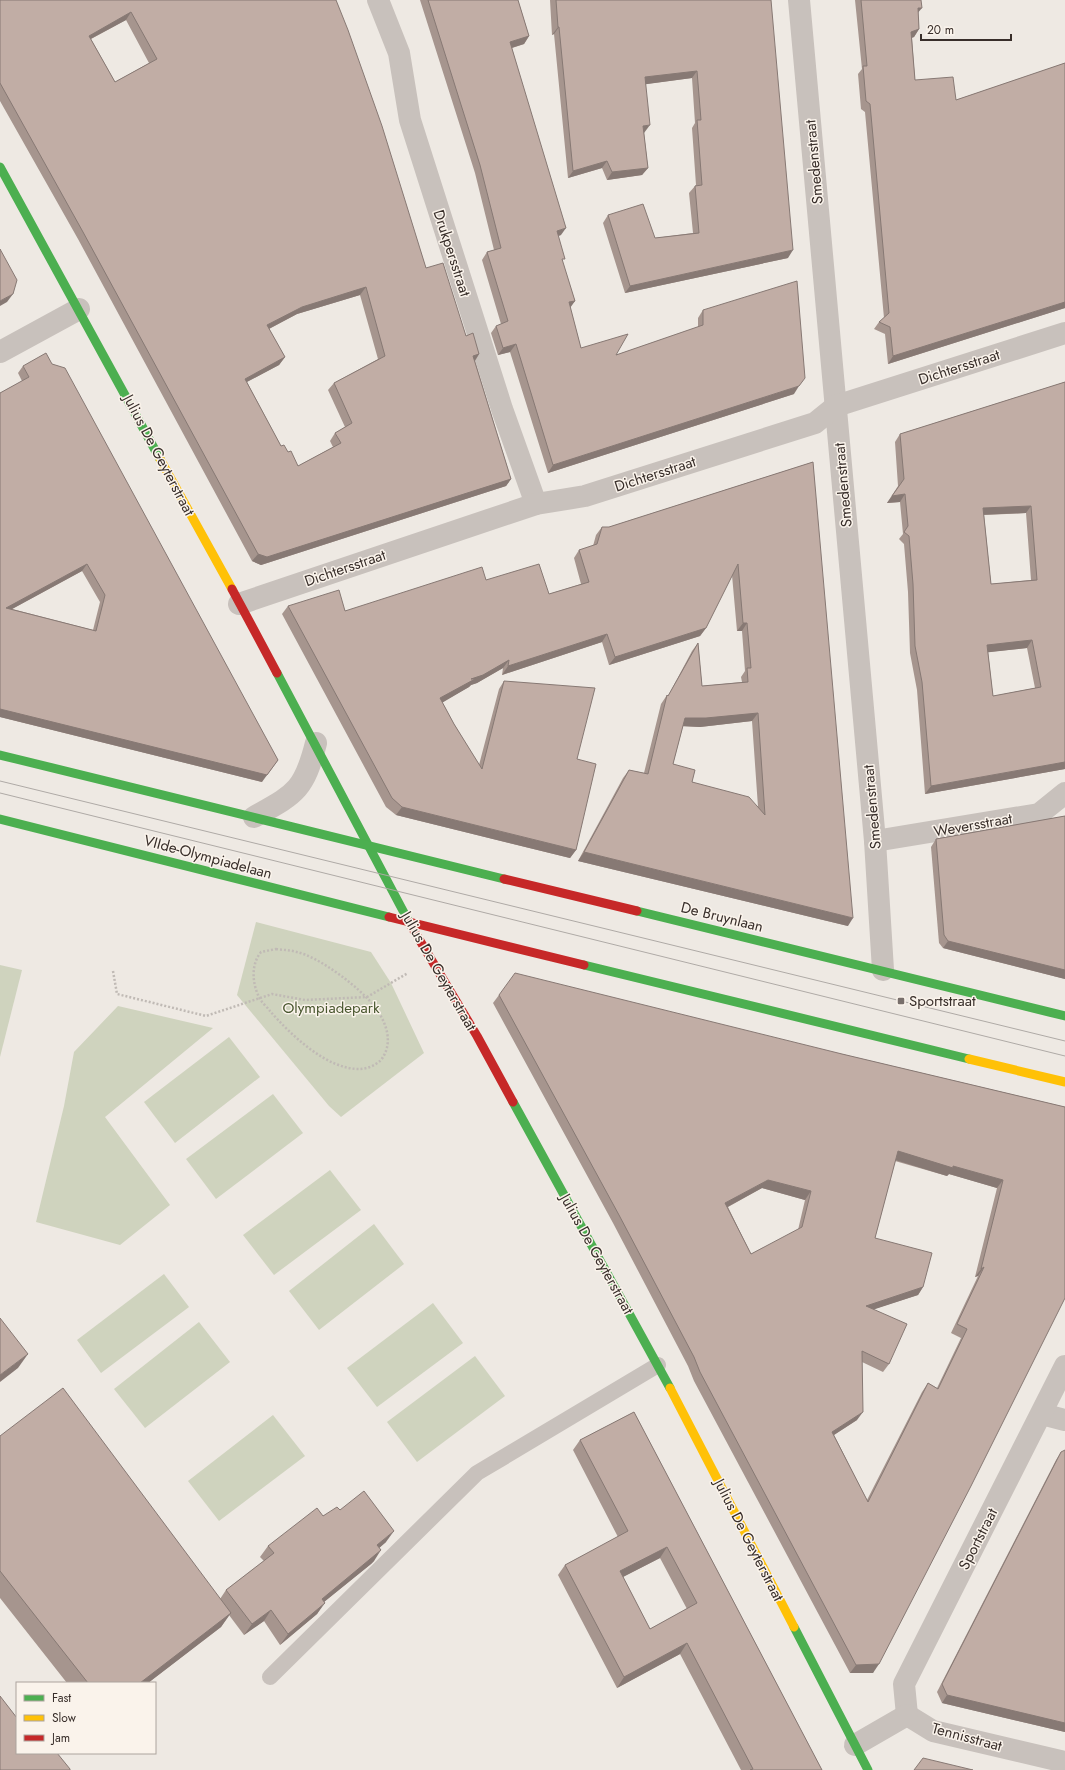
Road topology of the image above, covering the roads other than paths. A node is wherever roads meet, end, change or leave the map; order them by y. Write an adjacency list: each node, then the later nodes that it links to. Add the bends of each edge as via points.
1 (378, 0): 8 (street, Drukpersstraat, via 399,53 410,120 499,401)
2 (799, 0): 7 (street, Smedenstraat)
3 (0, 167): 4 (main road, Julius De Geyterstraat)
4 (79, 309): 6 (street); 9 (main road, Julius De Geyterstraat)
5 (1065, 333): 7 (street, Dichtersstraat)
6 (0, 352)
7 (836, 406): 8 (street, Dichtersstraat, via 815,423 585,496); 15 (street, Smedenstraat)
8 (536, 504): 9 (street, Dichtersstraat)
9 (239, 604): 10 (main road, Julius De Geyterstraat)
10 (316, 743): 13 (street, via 303,782 284,800); 16 (main road, Julius De Geyterstraat)
11 (0, 755): 13 (main road)
12 (1065, 792): 15 (street, Weversstraat, via 1039,814)
13 (254, 817): 16 (main road)
14 (0, 819): 17 (main road, VIIde-Olympiadelaan)
15 (875, 841): 18 (street, Smedenstraat)
16 (371, 847): 17 (main road, Julius De Geyterstraat); 18 (main road, De Bruynlaan)
17 (409, 922): 20 (main road); 21 (main road, Julius De Geyterstraat, via 477,1036)
18 (883, 970): 19 (main road, De Bruynlaan)
19 (1065, 1016)
20 (1065, 1082)
21 (658, 1365): 25 (lane, via 477,1473); 27 (main road, Julius De Geyterstraat)
22 (1065, 1366): 23 (street, Sportstraat)
23 (1042, 1414): 24 (street); 26 (street, Sportstraat, via 904,1684)
24 (1065, 1420)
25 (270, 1677)
26 (907, 1715): 27 (street); 28 (street, Tennisstraat, via 933,1731)
27 (855, 1745): 29 (main road, Julius De Geyterstraat)
28 (1065, 1762)
29 (868, 1770)

